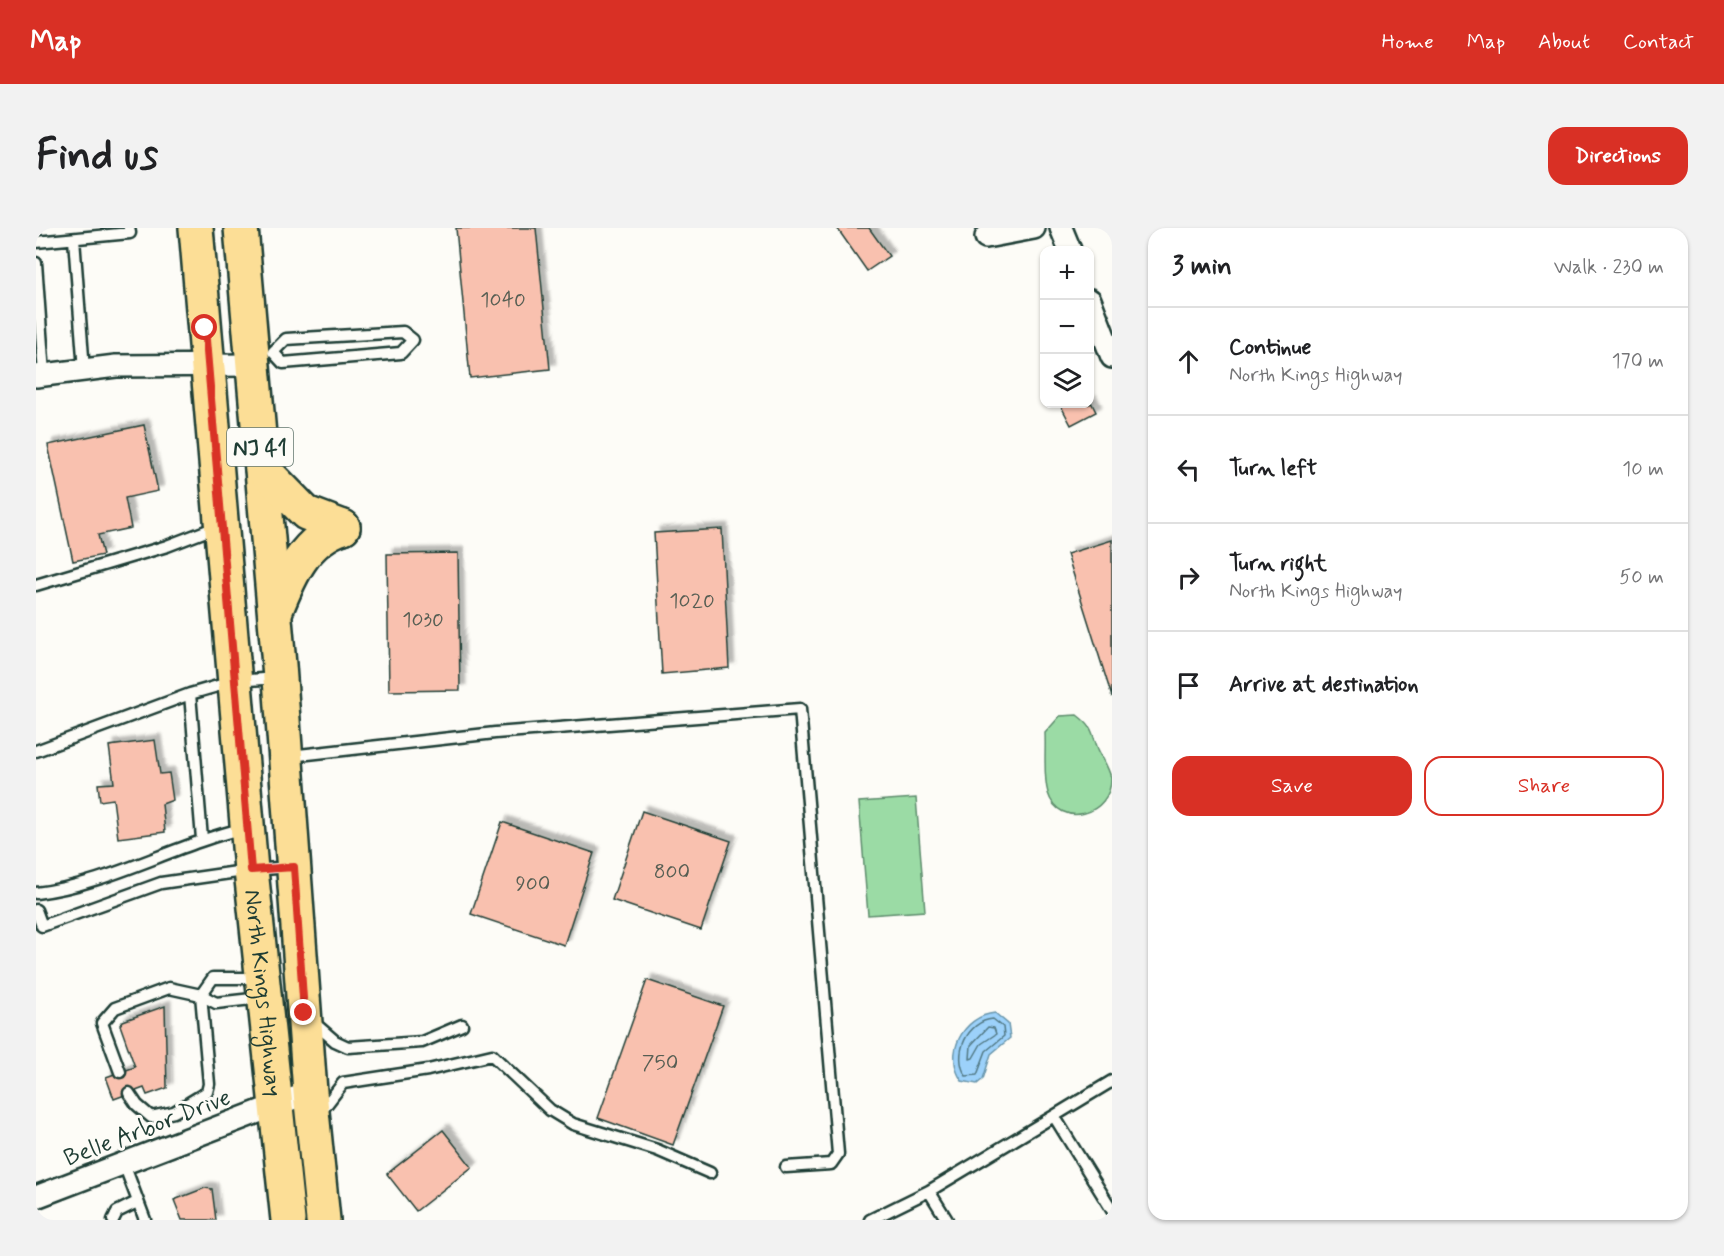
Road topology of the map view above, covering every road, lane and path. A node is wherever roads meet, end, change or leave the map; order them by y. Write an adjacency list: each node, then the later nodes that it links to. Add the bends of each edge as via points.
1 (129, 228): 7 (lane, via 130,233)
2 (196, 228): 14 (main road, North Kings Highway / NJ 41)
3 (241, 228): 13 (main road, North Kings Highway / NJ 41)
4 (1034, 228): 6 (street)
5 (1061, 228): 9 (street)
6 (986, 237)
7 (74, 239): 8 (lane); 15 (lane)
8 (36, 242)
9 (1068, 246)
10 (36, 263): 16 (lane)
11 (1094, 312): 12 (street)
12 (1112, 357)
13 (263, 358): 13 (lane, via 283,363 401,353 413,340 403,332 286,339); 14 (street); 17 (main road, North Kings Highway / NJ 41)
14 (208, 366): 15 (street); 18 (main road, North Kings Highway / NJ 41)
15 (84, 370): 16 (street)
16 (40, 375)
17 (262, 468): 20 (main road, North Kings Highway / NJ 41); 20 (main road, via 306,513 343,527 329,531 297,563)
18 (222, 525): 19 (lane, via 167,546); 22 (main road, North Kings Highway / NJ 41)
19 (36, 585)
20 (275, 614): 21 (main road, North Kings Highway / NJ 41)
21 (280, 678): 22 (lane); 25 (main road, North Kings Highway / NJ 41)
22 (235, 681): 23 (lane); 26 (main road, North Kings Highway / NJ 41)
23 (190, 694): 24 (lane); 27 (lane)
24 (36, 751)
25 (286, 757): 28 (main road, North Kings Highway / NJ 41); 44 (lane, via 495,733 800,709 838,1154 831,1164)
26 (248, 827): 27 (lane); 29 (main road, North Kings Highway / NJ 41)
27 (202, 838): 30 (lane, via 117,875)
28 (294, 867): 29 (lane); 35 (main road, North Kings Highway / NJ 41)
29 (251, 870): 32 (lane, via 161,883); 33 (main road, North Kings Highway / NJ 41)
30 (36, 893)
31 (36, 910): 32 (lane)
32 (39, 928)
33 (263, 987): 34 (lane, via 216,1003); 34 (lane, via 213,978); 40 (main road, North Kings Highway / NJ 41)
34 (201, 994): 37 (lane, via 169,988 115,1008 102,1023); 39 (lane, via 207,1092 174,1112 151,1117)
35 (304, 1013): 36 (lane, via 348,1047 422,1042); 41 (main road, North Kings Highway / NJ 41)
36 (462, 1025)
37 (120, 1072)
38 (1112, 1081): 42 (lane)
39 (129, 1093)
40 (274, 1106): 41 (street, Belle Arbor Drive); 43 (street, Belle Arbor Drive); 52 (main road, North Kings Highway / NJ 41)
41 (311, 1107): 45 (lane, via 343,1083 492,1055 550,1110 573,1124 657,1150); 53 (main road, North Kings Highway / NJ 41)
42 (1054, 1116): 46 (lane); 49 (lane)
43 (124, 1164): 47 (street, Belle Arbor Drive); 48 (lane)
44 (786, 1167)
45 (710, 1173)
46 (929, 1191): 54 (lane); 55 (lane)
47 (36, 1197)
48 (137, 1202): 50 (lane, via 117,1212); 51 (lane)
49 (1112, 1210)
50 (113, 1220)
51 (145, 1220)
52 (288, 1220)
53 (323, 1220)
54 (870, 1220)
55 (947, 1220)

